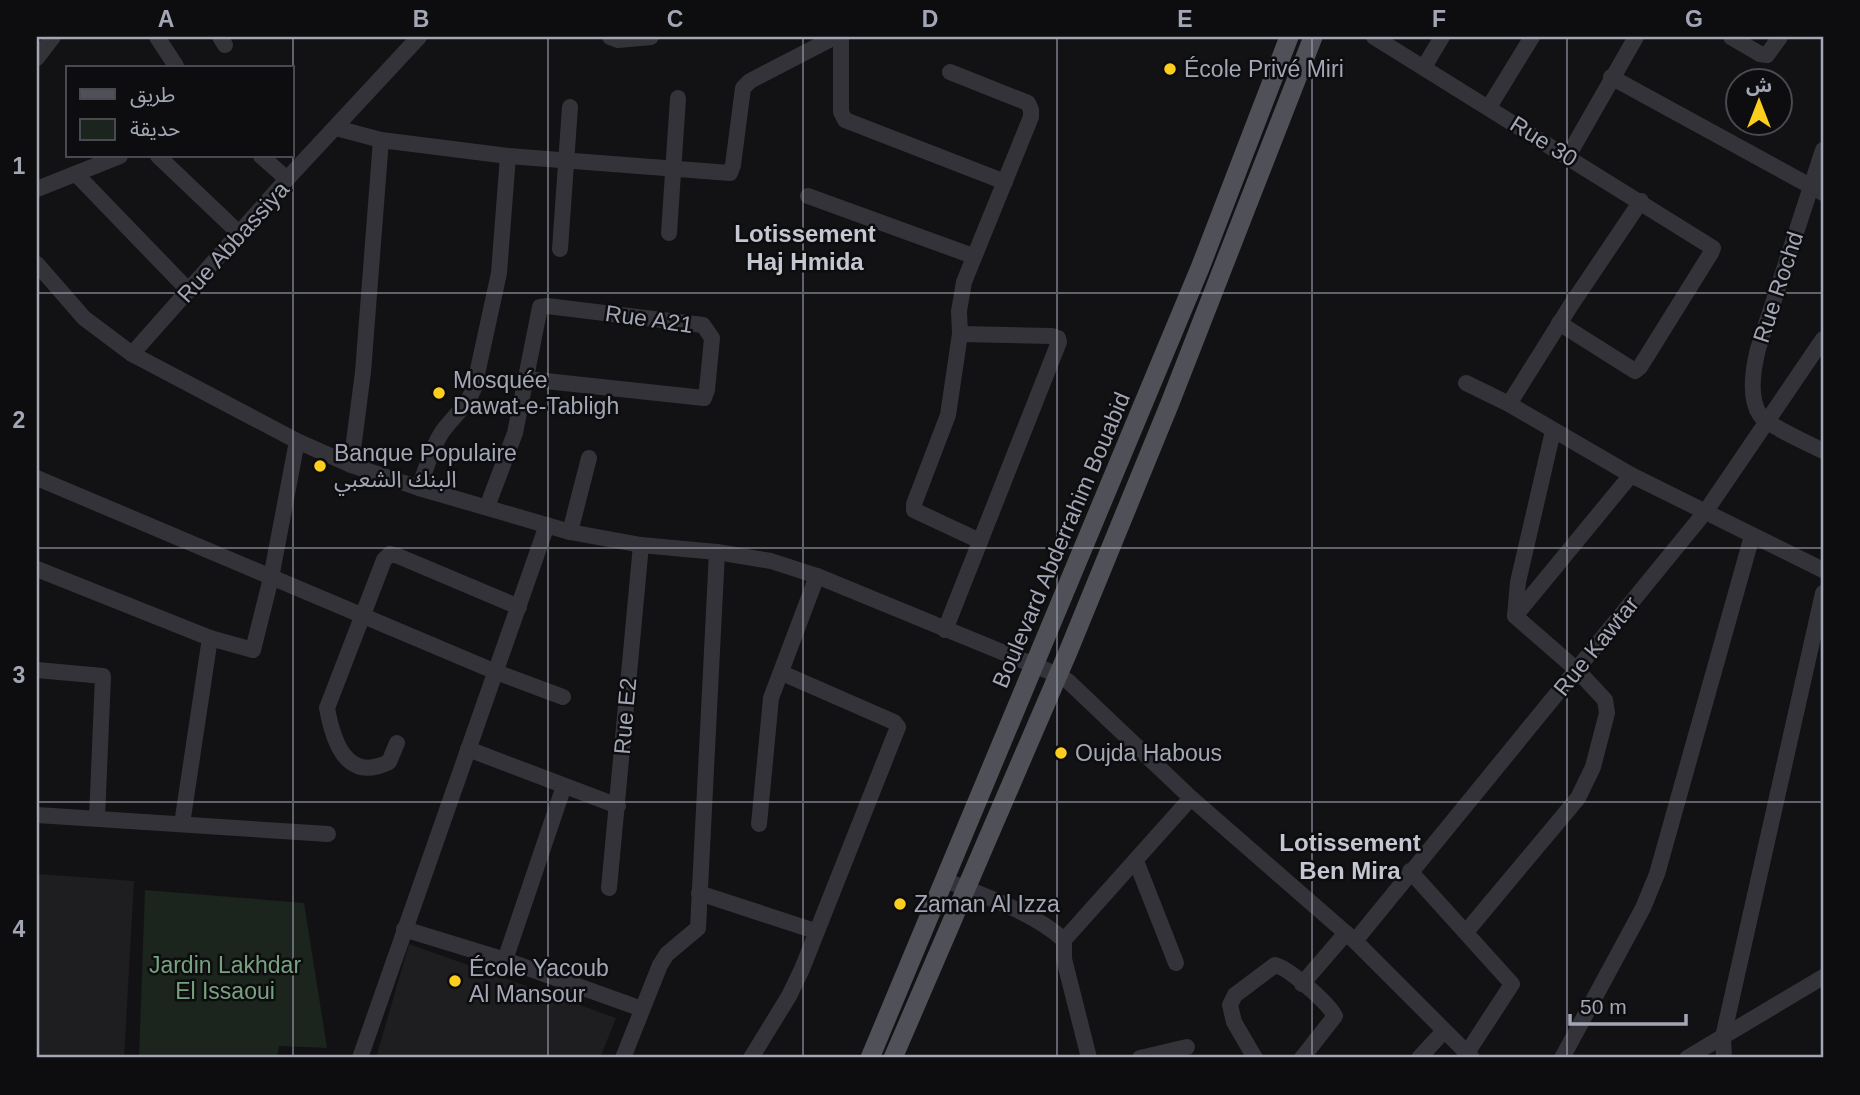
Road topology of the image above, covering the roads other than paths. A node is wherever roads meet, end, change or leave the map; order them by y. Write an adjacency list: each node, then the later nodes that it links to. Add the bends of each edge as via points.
1 (53, 37): 15 (street)
2 (157, 37): 16 (street)
3 (419, 37): 23 (street, Rue Abbassiya)
4 (610, 37): 5 (street)
5 (651, 37)
6 (838, 37): 32 (street, via 743,88 730,173); 35 (street, via 845,120)
7 (1289, 37): 80 (main road, Boulevard Abderrahim Bouabid, via 1200,268)
8 (1313, 37): 85 (main road, Boulevard Abderrahim Bouabid)
9 (1374, 37): 17 (street, Rue 30)
10 (1442, 37): 17 (street)
11 (1532, 37): 22 (street)
12 (1636, 37): 19 (street)
13 (1731, 37): 14 (street, via 1767,55)
14 (1780, 37)
15 (37, 58)
16 (176, 66)
17 (1424, 67): 22 (street, Rue 30)
18 (950, 72): 35 (street, via 1028,103 1031,117)
19 (1611, 77): 27 (street); 37 (street)
20 (678, 98): 32 (street)
21 (570, 107): 31 (street)
22 (1489, 107): 27 (street, Rue 30)
23 (336, 128): 24 (street); 34 (street, Rue Abbassiya)
24 (381, 140): 26 (street); 58 (street)
25 (1823, 150): 37 (street, Rue Rochd)
26 (508, 156): 31 (street); 61 (street, via 499,272 474,388 437,441)
27 (1568, 156): 39 (street, Rue 30)
28 (115, 158): 33 (street)
29 (160, 158): 41 (street)
30 (263, 158): 34 (street)
31 (567, 162): 32 (street); 42 (street)
32 (674, 170): 40 (street)
33 (77, 175): 36 (street); 45 (street)
34 (287, 180): 41 (street, Rue Abbassiya)
35 (1005, 181): 43 (street)
36 (37, 190)
37 (1817, 190): 53 (street, Rue Rochd, via 1752,372 1760,415)
38 (808, 196): 43 (street)
39 (1640, 201): 46 (street); 46 (street, Rue 30, via 1713,248 1661,333 1635,371)
40 (669, 233)
41 (240, 234): 45 (street, Rue Abbassiya)
42 (560, 248)
43 (973, 256): 47 (street, via 960,295)
44 (37, 264): 49 (street, via 85,318)
45 (189, 291): 49 (street, Rue Abbassiya)
46 (1559, 323): 52 (street)
47 (960, 334): 67 (street, via 948,415 914,510); 67 (street, via 1052,336 1059,342)
48 (1822, 345): 53 (street, Rue Kawtar)
49 (132, 354): 55 (street)
50 (527, 379): 50 (street, Rue A21, via 704,398 712,338 704,325 540,307); 62 (street, Rue A21, via 515,433)
51 (1466, 383): 52 (street)
52 (1509, 404): 54 (street)
53 (1768, 422): 56 (street); 63 (street, Rue Kawtar)
54 (1553, 431): 59 (street); 77 (street, via 1518,582)
55 (297, 441): 58 (street); 73 (street)
56 (1823, 451)
57 (589, 458): 65 (street)
58 (351, 464): 61 (street)
59 (1631, 475): 63 (street); 77 (street)
60 (37, 478): 73 (street)
61 (419, 488): 62 (street)
62 (486, 507): 64 (street)
63 (1706, 511): 66 (street); 82 (street, Rue Kawtar)
64 (547, 525): 65 (street); 75 (street)
65 (570, 532): 68 (street)
66 (1752, 536): 71 (street); 127 (street, via 1657,874)
67 (980, 541): 78 (street)
68 (641, 545): 69 (street); 91 (street, Rue E2)
69 (717, 552): 72 (street, via 771,561); 102 (street)
70 (37, 569): 79 (street)
71 (1823, 570)
72 (817, 576): 78 (street); 84 (street)
73 (271, 578): 76 (street); 79 (street, via 253,650)
74 (1823, 593): 114 (street)
75 (519, 607): 76 (street, via 390,554); 83 (street)
76 (362, 616): 83 (street); 87 (street, via 327,708 331,726 343,757 364,768 388,762)
77 (1516, 616): 82 (street)
78 (946, 630): 80 (street)
79 (210, 638): 94 (street)
80 (1035, 665): 85 (street); 99 (main road, Boulevard Abderrahim Bouabid)
81 (37, 670): 93 (street, via 103,676)
82 (1577, 670): 98 (street, Rue Kawtar); 105 (street, via 1606,706 1590,775 1578,798)
83 (496, 672): 86 (street); 88 (street)
84 (782, 673): 95 (street, via 771,698); 104 (street, via 898,727)
85 (1058, 675): 90 (street); 101 (main road, Boulevard Abderrahim Bouabid)
86 (563, 697)
87 (397, 743)
88 (468, 749): 89 (street); 103 (street)
89 (565, 786): 91 (street); 108 (street)
90 (1191, 798): 97 (street); 106 (street)
91 (618, 806): 100 (street, Rue E2)
92 (37, 815): 93 (street)
93 (97, 818): 94 (street)
94 (182, 824): 96 (street)
95 (759, 824)
96 (328, 834)
97 (1136, 861): 107 (street); 109 (street)
98 (1410, 871): 105 (street); 106 (street, Rue Kawtar)
99 (945, 880): 101 (street); 120 (main road, Boulevard Abderrahim Bouabid)
100 (609, 888)
101 (965, 888): 107 (street, via 1034,919); 121 (main road, Boulevard Abderrahim Bouabid)
102 (699, 893): 104 (street); 112 (street, via 698,928 667,954)
103 (404, 929): 108 (street); 117 (street)
104 (815, 931): 119 (street, via 789,996)
105 (1466, 932): 116 (street, via 1512,984)
106 (1350, 937): 111 (street, Rue Kawtar); 113 (street)
107 (1063, 940): 122 (street)
108 (505, 960): 112 (street)
109 (1176, 963)
110 (1823, 977): 114 (street)
111 (1302, 984): 124 (street, via 1275,965 1232,1000 1234,1022); 125 (street, via 1335,1016)
112 (642, 1009): 118 (street)
113 (1444, 1031): 116 (street); 126 (street)
114 (1723, 1037): 128 (street); 129 (street)
115 (1187, 1047): 123 (street)
116 (1469, 1056)
117 (360, 1058)
118 (623, 1058)
119 (751, 1058)
120 (870, 1058)
121 (893, 1058)
122 (1089, 1058)
123 (1140, 1058)
124 (1255, 1058)
125 (1302, 1058)
126 (1419, 1058)
127 (1562, 1058)
128 (1687, 1058)
129 (1724, 1058)

